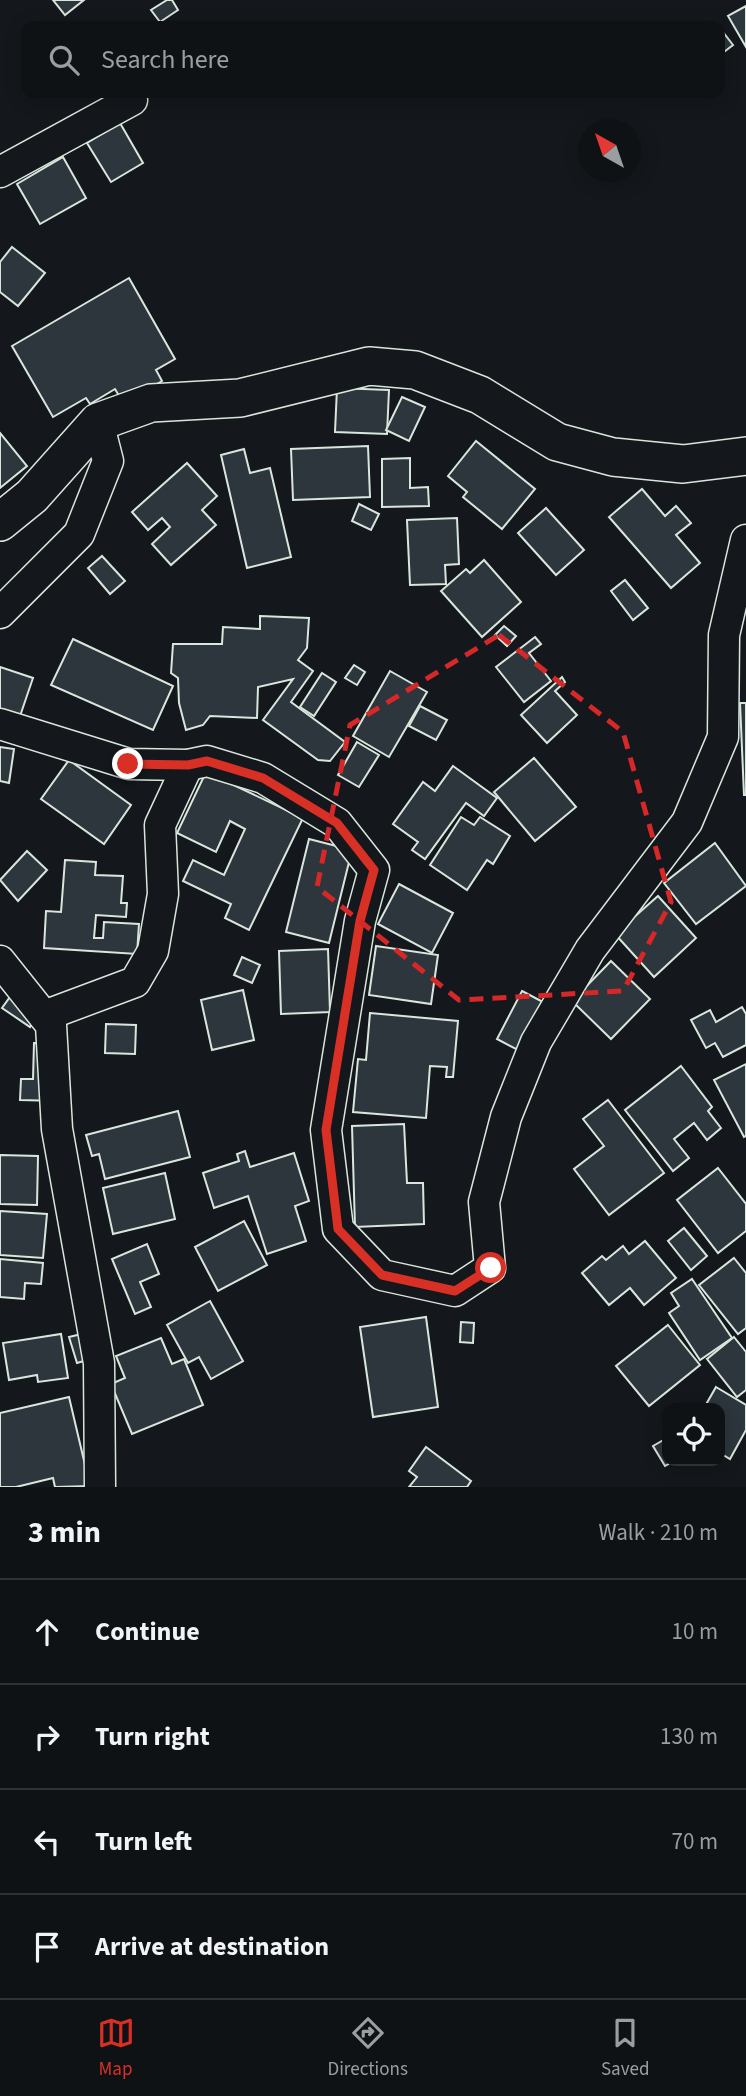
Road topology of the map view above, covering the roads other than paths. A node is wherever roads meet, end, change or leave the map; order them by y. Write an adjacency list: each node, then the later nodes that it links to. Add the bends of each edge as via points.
1 (132, 100): 2 (street)
2 (0, 172)
3 (97, 422): 4 (main road, via 151,403 240,398 369,366 415,370 480,395 557,442 613,457 684,464); 5 (main road, via 32,496); 7 (street, via 108,461 79,534)
4 (746, 456)
5 (0, 522)
6 (746, 540): 9 (street, via 724,635 723,737 687,822 590,950 536,1042 506,1118 484,1202 491,1268 455,1291 382,1275 338,1229 326,1130 360,921 374,870 337,823 263,778 207,761)
7 (0, 613)
8 (0, 724): 9 (street, via 128,764)
9 (188, 765): 11 (street, via 160,825 163,894 153,951 135,982)
10 (0, 961): 11 (street)
11 (44, 1016): 12 (street, via 51,1025 57,1129 99,1363)
12 (100, 1487)

